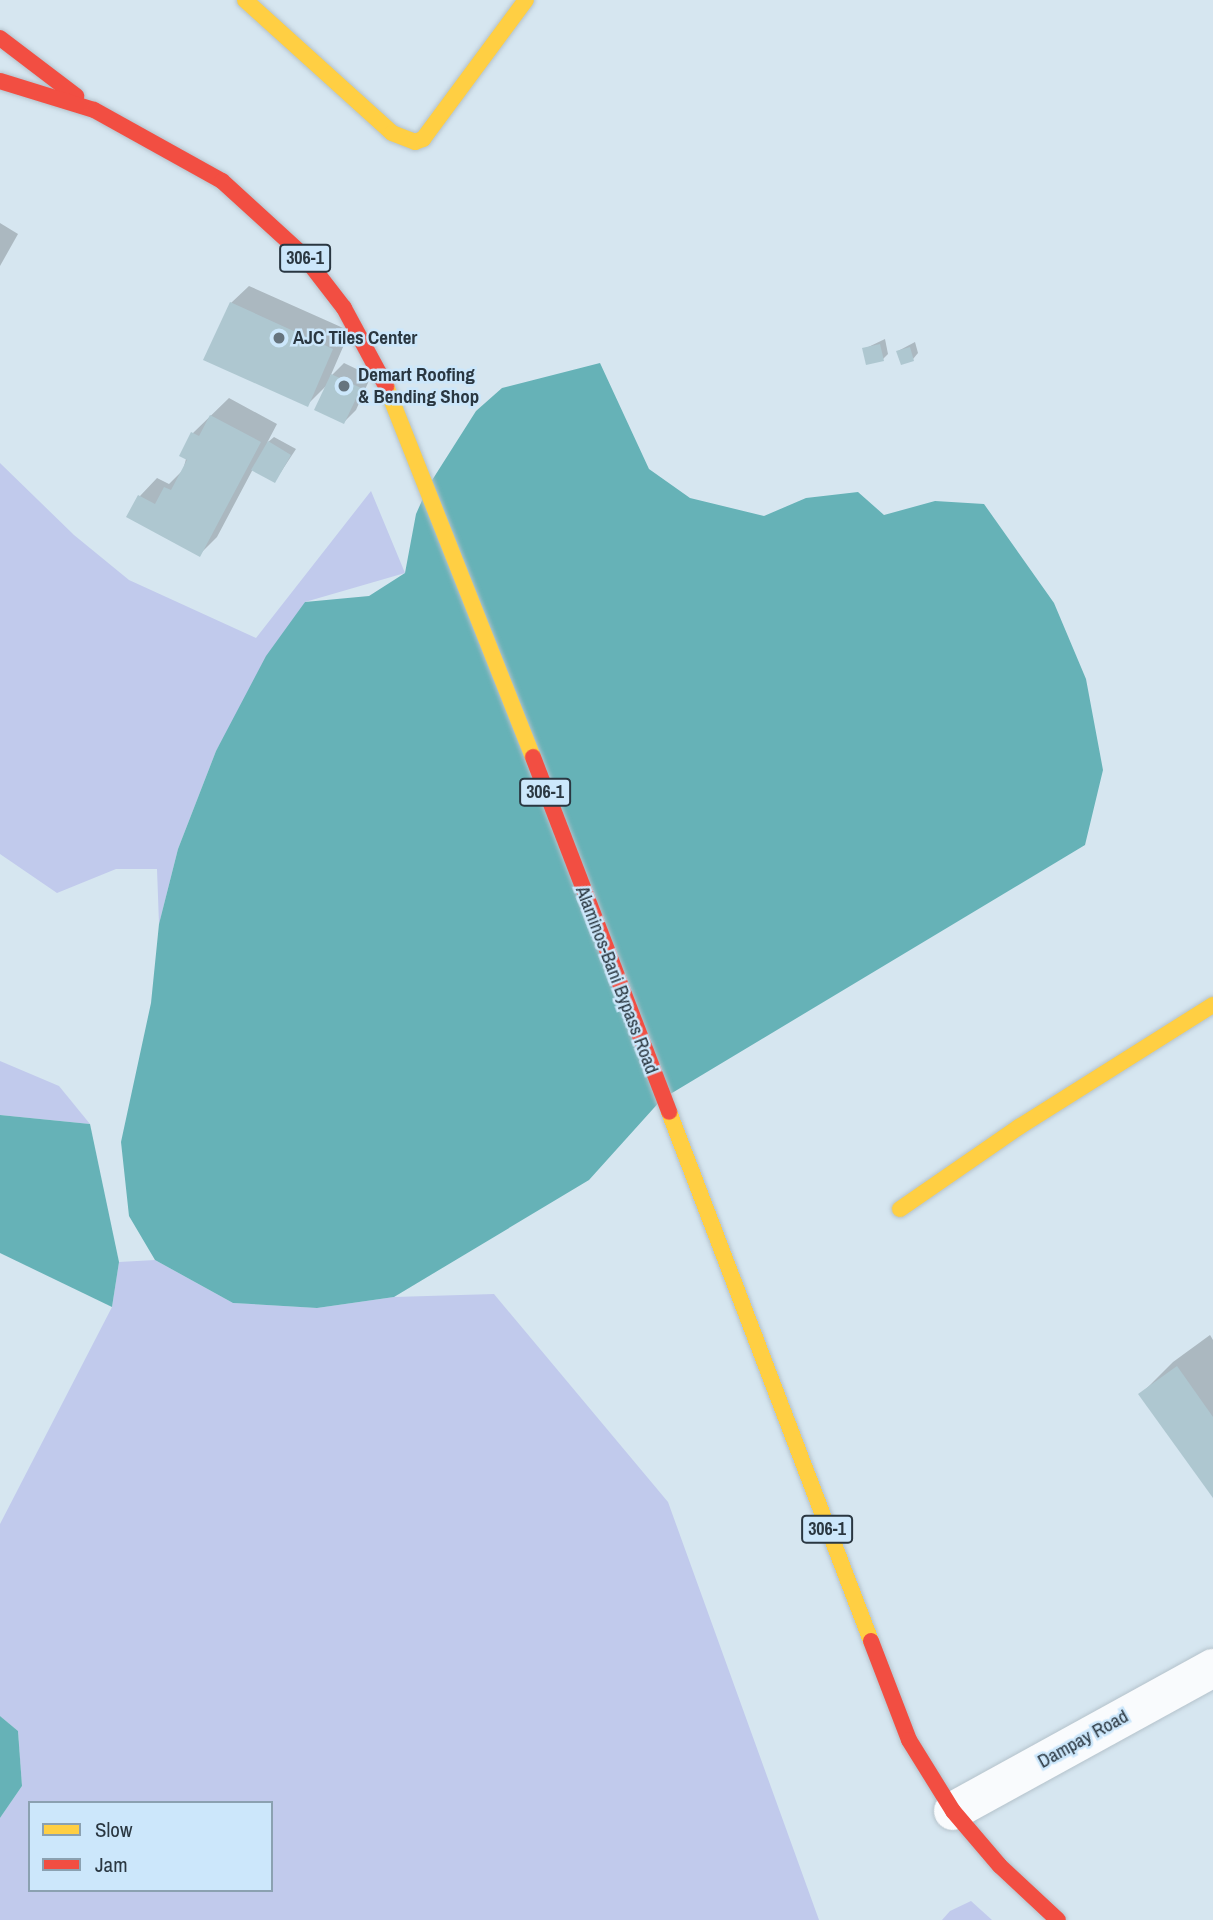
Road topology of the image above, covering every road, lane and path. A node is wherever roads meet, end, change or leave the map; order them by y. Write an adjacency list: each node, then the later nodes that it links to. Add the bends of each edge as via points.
1 (245, 0): 2 (main road, via 392,133 415,142 423,139)
2 (526, 0)
3 (0, 38): 5 (main road, Alaminos-Bani Bypass Road / 306-1)
4 (0, 81): 5 (main road, Alaminos-Bani Bypass Road / 306-1)
5 (94, 110): 9 (main road, Alaminos-Bani Bypass Road / 306-1, via 222,181 264,216 303,255 344,308 386,385 429,485 909,1740)
6 (1213, 1005): 7 (main road, via 1018,1127)
7 (900, 1209)
8 (1213, 1668): 9 (street, Dampay Road)
9 (953, 1811): 10 (main road, Alaminos-Bani Bypass Road / 306-1, via 1000,1866)
10 (1058, 1920)

